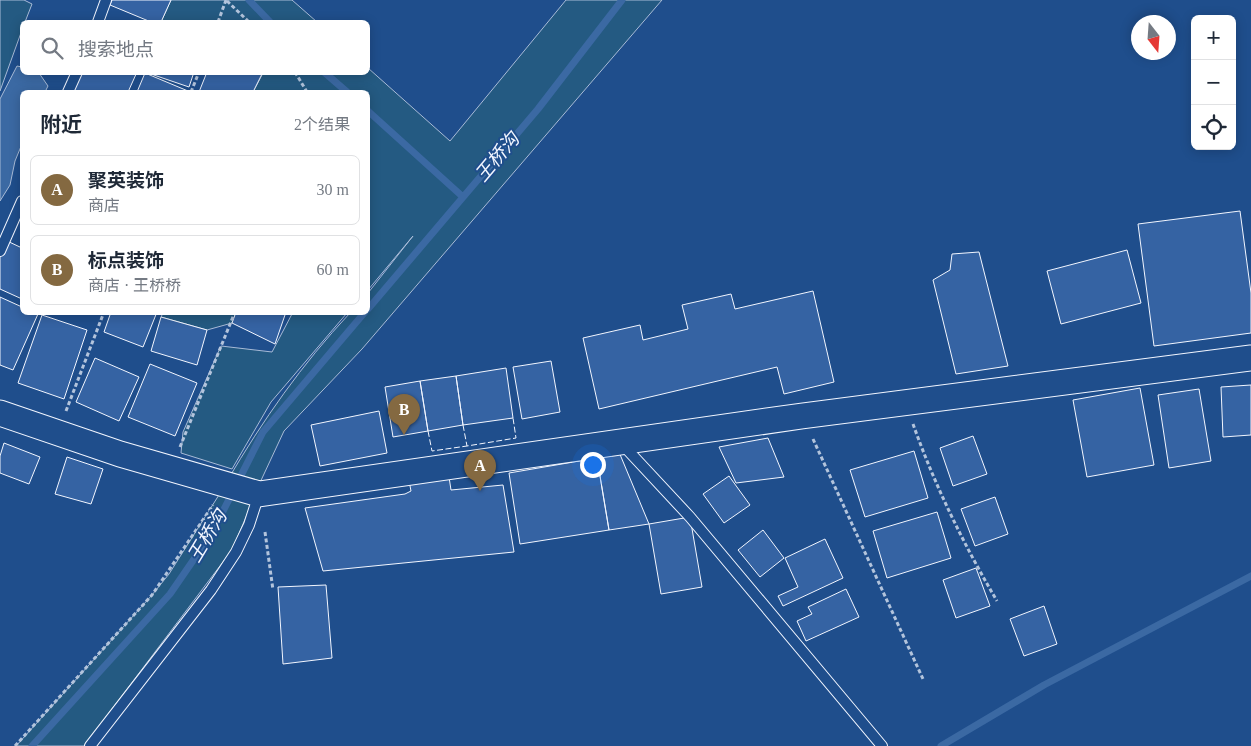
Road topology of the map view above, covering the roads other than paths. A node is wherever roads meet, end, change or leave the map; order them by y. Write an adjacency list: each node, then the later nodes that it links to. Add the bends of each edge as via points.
1 (106, 0): 2 (lane)
2 (99, 20)
3 (76, 75): 4 (lane)
4 (69, 90)
5 (20, 205): 6 (lane)
6 (0, 251)
7 (1251, 358): 9 (street, via 802,416)
8 (0, 413): 10 (street)
9 (621, 443): 10 (street); 12 (lane, via 690,517)
10 (259, 494): 11 (lane, via 236,552 211,590)
11 (90, 746)
12 (882, 746)

